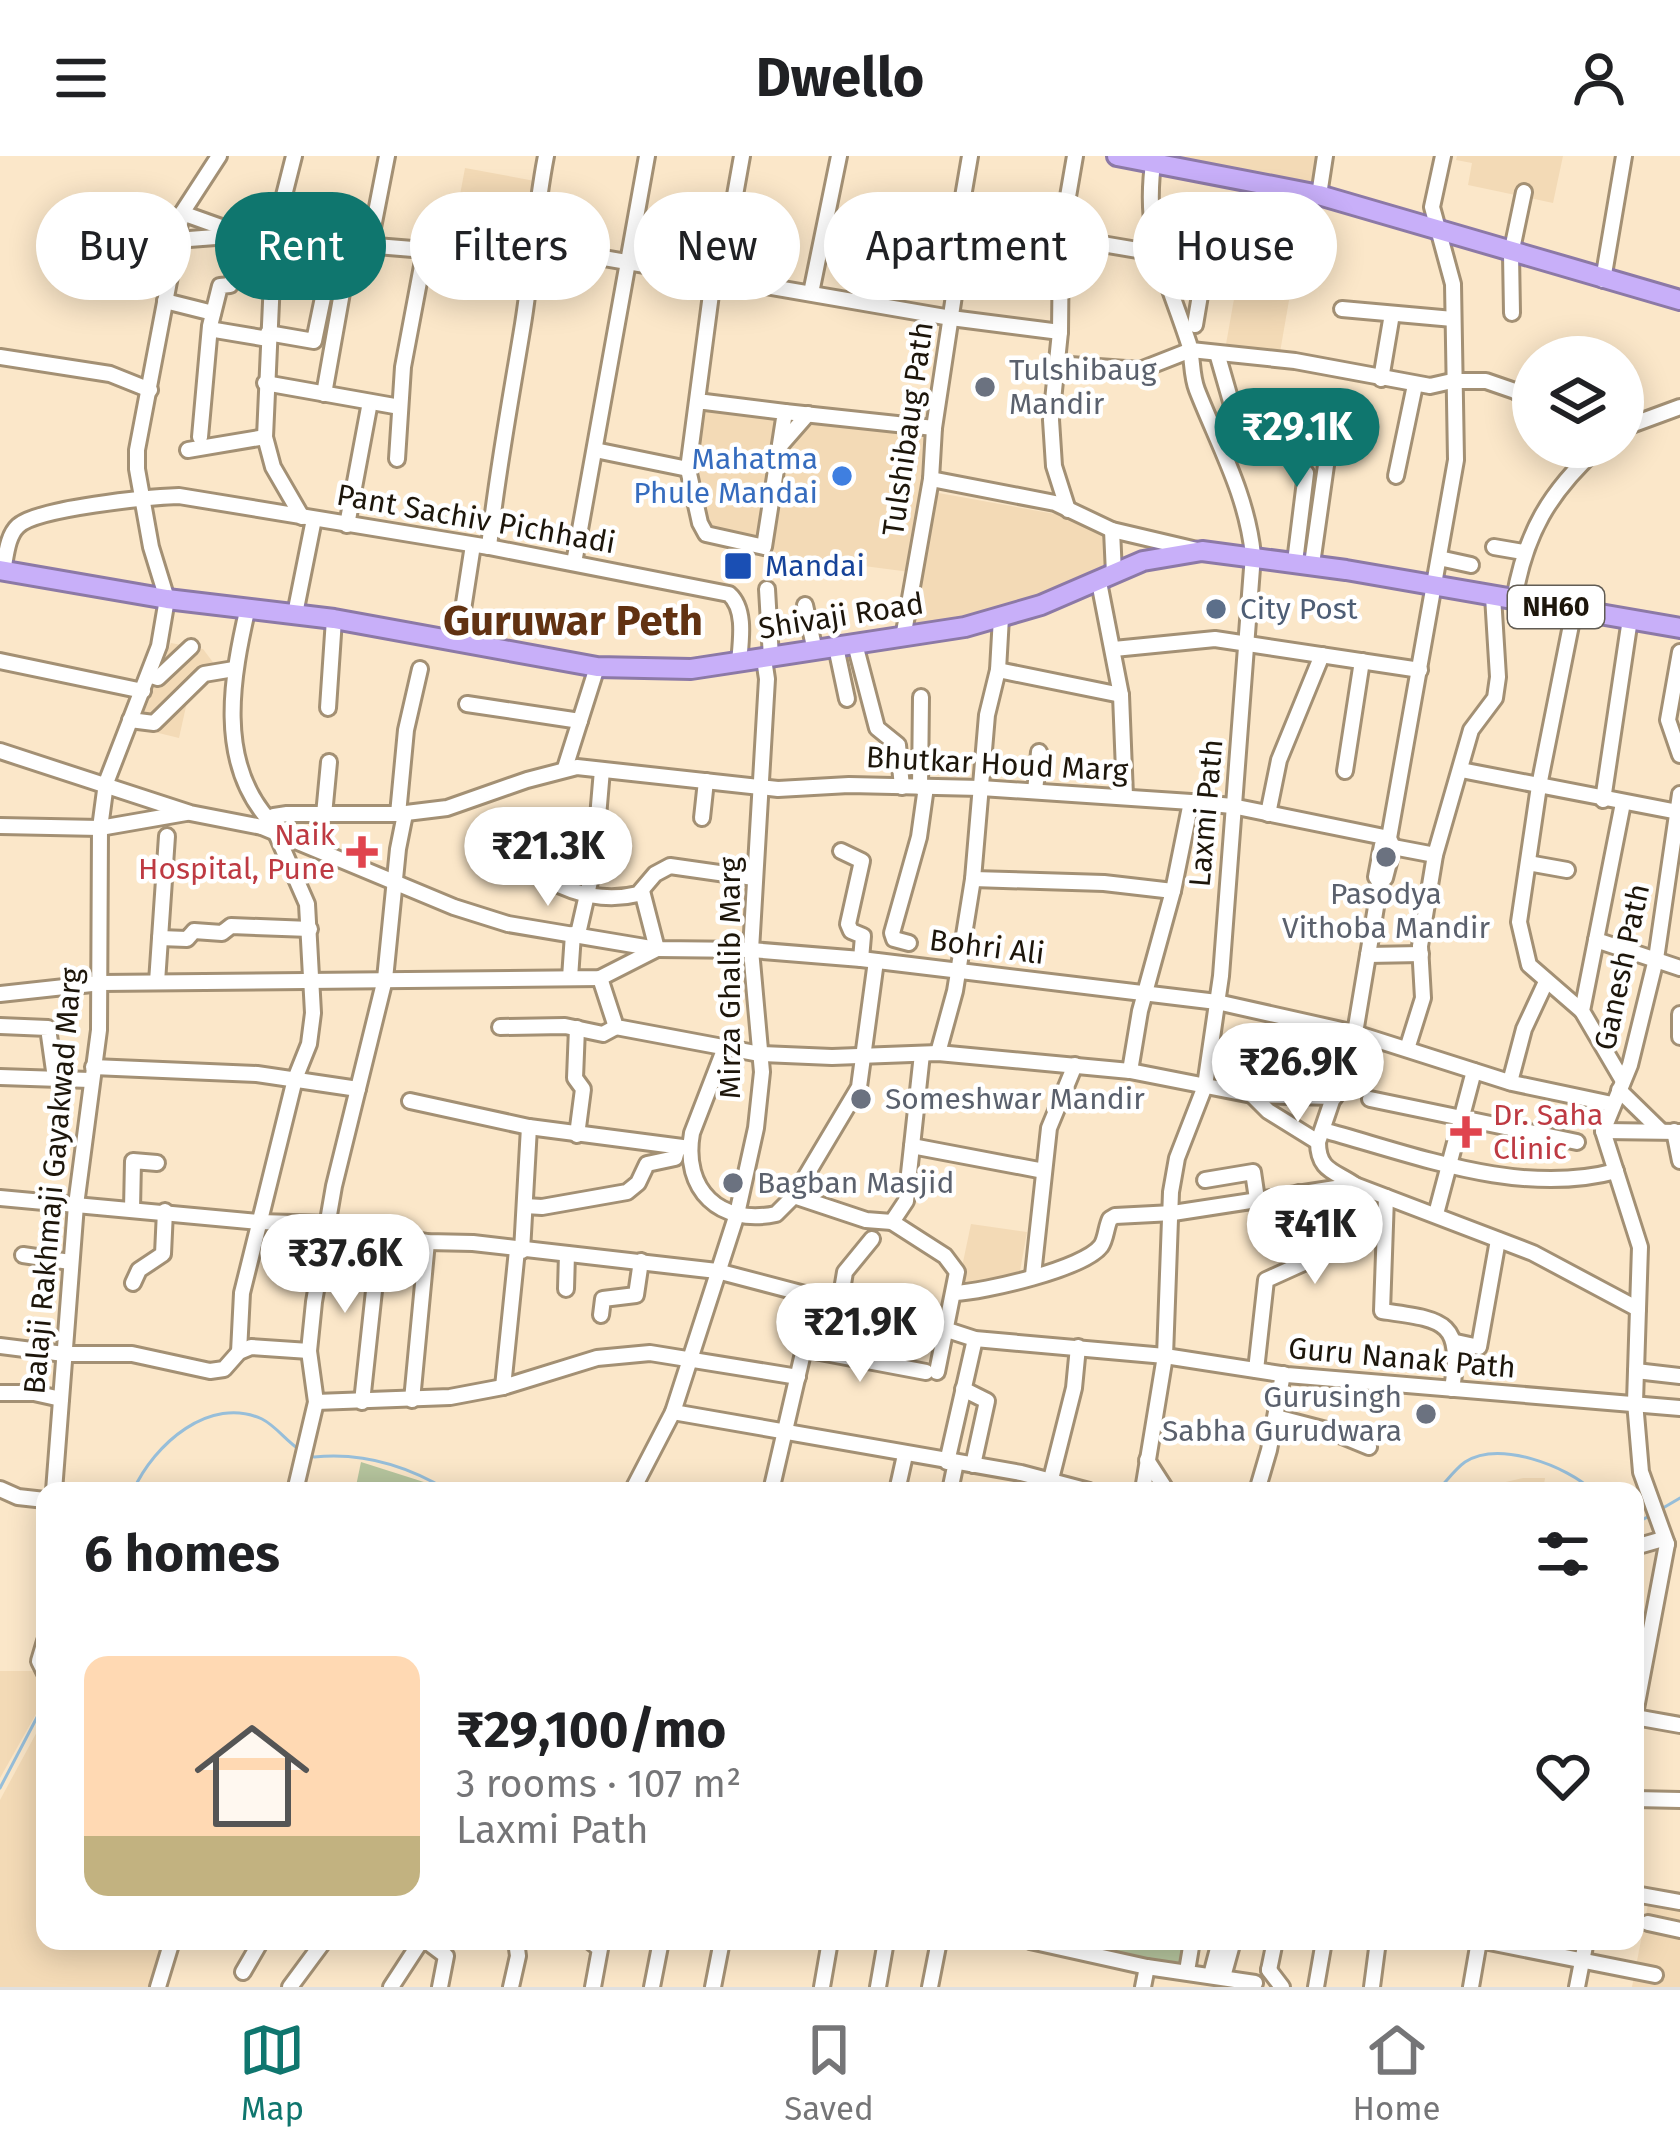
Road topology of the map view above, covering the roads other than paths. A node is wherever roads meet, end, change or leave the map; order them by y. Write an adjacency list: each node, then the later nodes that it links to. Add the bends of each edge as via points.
1 (219, 156): 24 (street)
2 (293, 156): 15 (street)
3 (387, 156): 16 (street)
4 (546, 156): 17 (street)
5 (647, 156): 29 (street)
6 (742, 156): 18 (street)
7 (838, 156): 33 (street)
8 (970, 156): 50 (street, Tulshibaug Path)
9 (1076, 156): 19 (street)
10 (1117, 156): 14 (highway)
11 (1325, 156): 22 (street)
12 (1443, 156): 26 (street, via 1432,207)
13 (1624, 156): 31 (street)
14 (1154, 158): 20 (street, Laxmi Path); 21 (highway)
15 (284, 192)
16 (380, 192)
17 (539, 192)
18 (735, 192)
19 (1069, 192)
20 (1149, 192)
21 (1306, 192)
22 (1319, 192)
23 (1524, 192): 27 (street)
24 (191, 199)
25 (1337, 201): 26 (highway)
26 (1438, 232): 27 (highway); 51 (street)
27 (1511, 254): 31 (highway); 48 (street)
28 (610, 261): 29 (street)
29 (628, 264): 30 (street); 81 (street)
30 (634, 265)
31 (1603, 280): 44 (highway)
32 (800, 290): 33 (street)
33 (811, 292): 50 (street)
34 (216, 300): 47 (street)
35 (271, 300): 55 (street)
36 (322, 300): 55 (street, via 314,341)
37 (341, 300): 66 (street)
38 (417, 300): 69 (street)
39 (525, 300): 93 (street)
40 (714, 300): 67 (street)
41 (1060, 300): 54 (street)
42 (1172, 300): 56 (street, Laxmi Path)
43 (1199, 300): 52 (street)
44 (1680, 300)
45 (165, 302): 47 (street); 64 (street)
46 (1342, 309): 49 (street)
47 (213, 313): 77 (street)
48 (1512, 313)
49 (1392, 314): 51 (street); 60 (street)
50 (951, 318): 54 (street); 75 (street, Tulshibaug Path)
51 (1453, 319): 61 (street)
52 (1195, 325)
53 (214, 330): 55 (street)
54 (1060, 332): 59 (street)
55 (268, 336): 62 (street)
56 (1191, 350): 57 (street); 59 (street, via 1140,370); 76 (street, Laxmi Path, via 1194,383)
57 (1217, 353): 60 (street); 76 (street, via 1238,426)
58 (0, 357): 64 (street, via 110,374)
59 (1056, 364): 89 (street, via 1052,456)
60 (1381, 379): 63 (street)
61 (1452, 381): 63 (street); 65 (street); 98 (street, via 1456,460)
62 (265, 383): 66 (street); 78 (street)
63 (1415, 385): 86 (street)
64 (151, 390): 88 (street, via 137,450)
65 (1512, 390)
66 (324, 394): 68 (street)
67 (697, 401): 71 (street); 84 (street)
68 (370, 402): 69 (street); 91 (street)
69 (400, 407): 82 (street)
70 (1680, 407): 73 (street)
71 (784, 412): 72 (street); 79 (street)
72 (808, 414): 75 (street); 79 (street)
73 (1644, 420)
74 (1332, 423): 100 (street)
75 (934, 428): 87 (street, Tulshibaug Path)
76 (1216, 436): 97 (street, Laxmi Path, via 1249,516)
77 (200, 437)
78 (265, 437): 80 (street); 90 (street, via 273,467)
79 (780, 446): 84 (street, via 764,548 706,534)
80 (188, 450)
81 (595, 450): 84 (street); 99 (street)
82 (397, 459)
83 (1577, 468): 96 (street)
84 (688, 470)
85 (1306, 473): 100 (street)
86 (1396, 476)
87 (930, 483): 89 (street); 117 (street, Tulshibaug Path)
88 (142, 497): 90 (street, Pant Sachiv Pichhadi); 102 (street, Pant Sachiv Pichhadi, via 26,521 10,537); 107 (street)
89 (1065, 510): 92 (street)
90 (308, 518): 91 (street, Pant Sachiv Pichhadi); 112 (street)
91 (347, 525): 93 (street, Pant Sachiv Pichhadi)
92 (1112, 530): 95 (street); 103 (street)
93 (481, 546): 99 (street, Pant Sachiv Pichhadi); 118 (street)
94 (1494, 547): 96 (street)
95 (1202, 551): 97 (highway, Shivaji Road / NH60); 103 (highway, Shivaji Road / NH60, via 1157,557)
96 (1523, 552): 108 (street)
97 (1253, 556): 100 (highway, Shivaji Road / NH60); 119 (street, Laxmi Path)
98 (1439, 558): 101 (street); 104 (street)
99 (574, 563): 129 (street, Pant Sachiv Pichhadi, via 729,594 739,608)
100 (1304, 563): 104 (highway, Shivaji Road / NH60)
101 (1471, 565)
102 (2, 571): 107 (highway, Shivaji Road / NH60)
103 (1106, 578): 113 (highway, Shivaji Road / NH60); 122 (street)
104 (1433, 586): 106 (highway, Shivaji Road / NH60); 134 (street)
105 (767, 589): 126 (street, Mirza Ghalib Marg)
106 (1493, 596): 108 (highway, Shivaji Road / NH60); 149 (street, via 1495,698 1471,730)
107 (167, 598): 110 (highway, Shivaji Road / NH60); 135 (street, Balaji Rakhmaji Gayakwad Marg)
108 (1514, 600): 111 (highway, Shivaji Road / NH60)
109 (805, 604): 123 (street)
110 (248, 607): 112 (highway, Shivaji Road / NH60); 131 (street)
111 (1574, 610): 115 (highway, Shivaji Road / NH60); 153 (street)
112 (296, 614): 114 (highway, Shivaji Road / NH60)
113 (1001, 617): 117 (highway, Shivaji Road / NH60); 133 (street)
114 (334, 619): 118 (highway, Shivaji Road / NH60); 140 (street)
115 (1630, 619): 116 (highway, Shivaji Road / NH60); 161 (street)
116 (1680, 628)
117 (903, 638): 120 (highway, Shivaji Road / NH60)
118 (458, 642): 130 (highway, Shivaji Road / NH60)
119 (1248, 644): 122 (street, via 1215,639); 125 (street); 164 (street, Laxmi Path)
120 (846, 646): 123 (highway, Shivaji Road / NH60); 138 (street); 155 (street, via 877,728 898,746)
121 (191, 647): 135 (street)
122 (1114, 649): 136 (street)
123 (815, 651): 126 (highway, Shivaji Road / NH60)
124 (1680, 652): 145 (street, via 1668,720)
125 (1322, 655): 128 (street); 169 (street, via 1279,760)
126 (768, 658): 129 (highway, Shivaji Road / NH60); 154 (street, Mirza Ghalib Marg)
127 (0, 661): 135 (street)
128 (1362, 661): 134 (street); 150 (street)
129 (739, 662): 130 (highway, Shivaji Road / NH60)
130 (597, 667): 142 (street)
131 (234, 669): 141 (street, via 204,674 154,723); 172 (street, via 241,767)
132 (420, 670): 168 (street, via 406,730)
133 (998, 670): 136 (street); 157 (street)
134 (1420, 670): 175 (street)
135 (146, 683): 141 (street, Balaji Rakhmaji Gayakwad Marg)
136 (1121, 695): 160 (street)
137 (921, 697): 156 (street)
138 (847, 699)
139 (467, 704): 142 (street)
140 (328, 708)
141 (130, 720): 152 (street, Balaji Rakhmaji Gayakwad Marg)
142 (580, 721): 147 (street)
143 (0, 751): 152 (street)
144 (1039, 752): 158 (street)
145 (1680, 755)
146 (329, 762): 167 (street)
147 (565, 768): 148 (street, Bhutkar Houd Marg); 168 (street, via 469,802)
148 (602, 770): 151 (street, Bhutkar Houd Marg); 187 (street)
149 (1460, 770): 153 (street); 177 (street)
150 (1345, 771)
151 (706, 781): 154 (street, Bhutkar Houd Marg); 170 (street)
152 (106, 783): 166 (street); 173 (street, Balaji Rakhmaji Gayakwad Marg)
153 (1539, 786): 161 (street); 178 (street)
154 (759, 787): 155 (street, Bhutkar Houd Marg); 181 (street, Mirza Ghalib Marg)
155 (902, 787): 156 (street, Bhutkar Houd Marg)
156 (923, 787): 157 (street, Bhutkar Houd Marg); 198 (street, via 919,837 892,933 903,941)
157 (981, 788): 158 (street, Bhutkar Houd Marg); 182 (street)
158 (1034, 791): 160 (street, Bhutkar Houd Marg)
159 (1680, 794): 165 (street, Ganesh Path)
160 (1125, 796): 162 (street, Bhutkar Houd Marg)
161 (1603, 800): 163 (street)
162 (1191, 802): 164 (street, Bhutkar Houd Marg); 186 (street)
163 (1623, 803): 165 (street); 191 (street)
164 (1232, 806): 169 (street, Bhutkar Houd Marg); 210 (street, Laxmi Path)
165 (1678, 812): 183 (street, Ganesh Path)
166 (190, 813): 172 (street); 173 (street)
167 (324, 814): 168 (street); 172 (street, via 287,814)
168 (402, 814): 184 (street)
169 (1268, 814): 175 (street, Bhutkar Houd Marg)
170 (702, 818)
171 (0, 826): 173 (street)
172 (269, 826): 184 (street); 188 (street, via 307,904)
173 (100, 828): 205 (street, Balaji Rakhmaji Gayakwad Marg)
174 (167, 836): 190 (street)
175 (1390, 842): 177 (street, Bhutkar Houd Marg); 195 (street)
176 (841, 851): 197 (street, via 862,861 848,924 863,936)
177 (1435, 855): 194 (street)
178 (1528, 863): 180 (street); 207 (street, via 1519,935 1528,965)
179 (529, 868): 187 (street)
180 (1567, 870)
181 (754, 878): 185 (street, via 670,866); 193 (street, Mirza Ghalib Marg)
182 (973, 878): 186 (street); 200 (street)
183 (1674, 878): 196 (street, Ganesh Path)
184 (395, 884): 189 (street, via 478,916); 202 (street)
185 (642, 891): 187 (street); 192 (street)
186 (1173, 891): 208 (street)
187 (589, 895): 189 (street)
188 (310, 929): 190 (street, via 231,926); 204 (street)
189 (576, 934): 192 (street); 203 (street)
190 (160, 938): 206 (street)
191 (1596, 940): 196 (street); 211 (street)
192 (657, 950): 193 (street, Bohri Ali); 201 (street)
193 (751, 950): 197 (street, Bohri Ali); 221 (street, Mirza Ghalib Marg)
194 (1421, 954): 195 (street); 219 (street, via 1423,998)
195 (1368, 955): 217 (street)
196 (1656, 959): 199 (street); 234 (street, Ganesh Path)
197 (868, 960): 198 (street, Bohri Ali); 222 (street)
198 (893, 963): 200 (street, Bohri Ali)
199 (1680, 968)
200 (960, 970): 208 (street, Bohri Ali); 223 (street)
201 (600, 978): 203 (street); 215 (street)
202 (385, 979): 203 (street); 204 (street); 233 (street)
203 (570, 979)
204 (313, 981): 206 (street); 230 (street, via 309,1043)
205 (101, 982): 206 (street); 209 (street); 227 (street, Balaji Rakhmaji Gayakwad Marg)
206 (158, 982)
207 (1546, 984): 211 (street); 231 (street)
208 (1146, 993): 210 (street, Bohri Ali); 225 (street)
209 (0, 994)
210 (1217, 1002): 217 (street, Bohri Ali); 232 (street, Laxmi Path)
211 (1582, 1011): 234 (street)
212 (1680, 1014): 218 (street)
213 (0, 1026): 229 (street, via 48,1028)
214 (500, 1027): 216 (street)
215 (616, 1027): 216 (street, via 603,1034); 220 (street)
216 (577, 1028): 243 (street)
217 (1355, 1033): 219 (street, Bohri Ali); 236 (street)
218 (1680, 1037)
219 (1407, 1049): 226 (street, Bohri Ali)
220 (724, 1050): 221 (street); 247 (street)
221 (760, 1054): 222 (street); 265 (street, Mirza Ghalib Marg, via 756,1128)
222 (865, 1054): 223 (street); 256 (street, via 853,1101)
223 (930, 1054): 224 (street); 246 (street)
224 (1075, 1065): 225 (street); 251 (street, via 1048,1110)
225 (1130, 1071): 232 (street)
226 (1474, 1071): 231 (street, Bohri Ali); 239 (street)
227 (92, 1073): 229 (street); 230 (street); 260 (street, Balaji Rakhmaji Gayakwad Marg)
228 (0, 1077): 229 (street)
229 (55, 1078)
230 (295, 1079): 233 (street); 267 (street)
231 (1510, 1082): 234 (street, Bohri Ali)
232 (1205, 1086): 235 (street); 264 (street, Laxmi Path, via 1177,1158)
233 (358, 1089): 269 (street)
234 (1618, 1092): 241 (street, Ganesh Path); 242 (street)
235 (1252, 1095): 236 (street); 244 (street)
236 (1335, 1097): 244 (street)
237 (1370, 1099): 239 (street)
238 (410, 1101): 240 (street)
239 (1462, 1118): 245 (street); 250 (street)
240 (529, 1127): 243 (street); 261 (street)
241 (1603, 1131): 242 (street); 252 (street)
242 (1672, 1131): 248 (street)
243 (577, 1135): 247 (street)
244 (1320, 1136): 250 (street); 254 (street, via 1319,1160)
245 (1577, 1142)
246 (912, 1146): 251 (street); 268 (street, via 906,1201)
247 (683, 1147): 261 (street, via 675,1158 647,1164 627,1192); 265 (street, via 702,1195)
248 (1680, 1161)
249 (157, 1163): 262 (street, via 133,1161)
250 (1450, 1165): 252 (street, via 1514,1177); 266 (street)
251 (1044, 1171): 281 (street)
252 (1616, 1171): 288 (street, via 1640,1247)
253 (1205, 1180): 259 (street, via 1252,1172)
254 (1355, 1185): 255 (street); 257 (street)
255 (1299, 1193): 259 (street); 282 (street, via 1306,1262)
256 (794, 1196): 265 (street, via 776,1214); 268 (street)
257 (1386, 1197): 266 (street); 292 (street, via 1382,1311 1443,1325)
258 (0, 1198): 260 (street, Guru Nanak Path)
259 (1257, 1199): 264 (street)
260 (76, 1205): 262 (street, Guru Nanak Path); 278 (street, Balaji Rakhmaji Gayakwad Marg)
261 (525, 1206): 274 (street)
262 (132, 1209): 263 (street, Guru Nanak Path)
263 (165, 1211): 267 (street, Guru Nanak Path); 283 (street, via 163,1254)
264 (1173, 1213): 281 (street, via 1115,1216 1097,1250); 299 (street, Laxmi Path)
265 (737, 1214): 280 (street, Mirza Ghalib Marg)
266 (1436, 1214): 272 (street)
267 (260, 1222): 269 (street, Guru Nanak Path); 297 (street, via 239,1311)
268 (892, 1222): 285 (street, via 952,1263)
269 (328, 1224): 270 (street, Guru Nanak Path); 296 (street)
270 (380, 1235): 273 (street, Guru Nanak Path); 313 (street)
271 (872, 1239): 287 (street, via 845,1272)
272 (1498, 1240): 288 (street); 292 (street, via 1479,1347)
273 (427, 1242): 274 (street, Guru Nanak Path); 311 (street)
274 (519, 1250): 275 (street, Guru Nanak Path); 306 (street)
275 (567, 1254): 277 (street, Guru Nanak Path); 284 (street)
276 (22, 1255): 278 (street)
277 (641, 1261): 280 (street, Guru Nanak Path); 289 (street, via 637,1295 603,1299)
278 (70, 1262): 298 (street, Balaji Rakhmaji Gayakwad Marg)
279 (1252, 1264): 282 (street)
280 (717, 1271): 286 (street, Guru Nanak Path); 300 (street, Mirza Ghalib Marg)
281 (1033, 1275): 285 (street)
282 (1266, 1280): 301 (street)
283 (133, 1283)
284 (566, 1289)
285 (955, 1293): 290 (street)
286 (816, 1298): 287 (street, Guru Nanak Path); 295 (street)
287 (840, 1302): 290 (street, Guru Nanak Path)
288 (1638, 1309): 302 (street)
289 (601, 1315)
290 (946, 1330): 291 (street, Guru Nanak Path); 295 (street, via 932,1372)
291 (975, 1339): 294 (street, Guru Nanak Path); 307 (street)
292 (1456, 1342): 308 (street)
293 (0, 1346): 298 (street)
294 (1078, 1347): 299 (street, Guru Nanak Path); 331 (street)
295 (804, 1349): 305 (street)
296 (309, 1351): 297 (street); 312 (street)
297 (239, 1352): 298 (street, via 210,1371 132,1354)
298 (64, 1354): 310 (street, Balaji Rakhmaji Gayakwad Marg)
299 (1165, 1356): 301 (street, Guru Nanak Path); 321 (street, Laxmi Path)
300 (690, 1357): 305 (street); 306 (street, via 597,1358); 316 (street, Mirza Ghalib Marg)
301 (1256, 1370): 303 (street, Guru Nanak Path)
302 (1636, 1371): 304 (street); 314 (street)
303 (1283, 1374): 308 (street, Guru Nanak Path); 317 (street)
304 (1680, 1376)
305 (798, 1378): 318 (street)
306 (503, 1387): 311 (street)
307 (963, 1389): 322 (street); 323 (street, via 987,1401)
308 (1452, 1389): 314 (street, Guru Nanak Path)
309 (0, 1393): 310 (street)
310 (61, 1399): 324 (street, Balaji Rakhmaji Gayakwad Marg)
311 (412, 1400): 313 (street)
312 (316, 1402): 313 (street); 325 (street)
313 (362, 1402)
314 (1635, 1402): 315 (street, Guru Nanak Path); 337 (street, via 1641,1472)
315 (1680, 1408)
316 (673, 1412): 318 (street); 326 (street, Mirza Ghalib Marg)
317 (1276, 1417): 319 (street); 334 (street)
318 (786, 1430): 320 (street); 327 (street)
319 (1370, 1447)
320 (905, 1455): 322 (street); 328 (street)
321 (1147, 1460): 332 (street, Laxmi Path); 333 (street)
322 (951, 1462): 323 (street); 329 (street)
323 (973, 1465): 330 (street)
324 (55, 1482)
325 (297, 1482)
326 (638, 1482)
327 (773, 1482)
328 (899, 1482)
329 (950, 1482)
330 (1035, 1482)
331 (1050, 1482)
332 (1149, 1482)
333 (1161, 1482)
334 (1259, 1482)
335 (0, 1489): 336 (street)
336 (36, 1499)
337 (1667, 1542): 338 (street)
338 (1644, 1639)
339 (1644, 1718): 340 (street)
340 (1680, 1725)
341 (1644, 1799): 342 (street)
342 (1680, 1799)
343 (1644, 1896): 344 (street)
344 (1680, 1902)
345 (1648, 1924): 346 (street)
346 (1680, 1930)
347 (169, 1950): 374 (street)
348 (256, 1950): 370 (street)
349 (317, 1950): 375 (street)
350 (417, 1950): 376 (street)
351 (437, 1950): 377 (street, via 446,1956)
352 (515, 1950): 378 (street)
353 (600, 1950): 379 (street)
354 (659, 1950): 380 (street)
355 (720, 1950): 381 (street)
356 (828, 1950): 382 (street)
357 (884, 1950): 383 (street)
358 (937, 1950): 384 (street)
359 (1072, 1950): 368 (street)
360 (1226, 1950): 372 (street)
361 (1273, 1950): 369 (street)
362 (1322, 1950): 387 (street)
363 (1377, 1950): 388 (street)
364 (1480, 1950): 389 (street)
365 (1532, 1950): 367 (street)
366 (1584, 1950): 367 (street)
367 (1583, 1959): 371 (street); 390 (street)
368 (1147, 1966): 372 (street); 385 (street)
369 (1269, 1970): 373 (street); 386 (street)
370 (243, 1972)
371 (1655, 1975)
372 (1205, 1977): 373 (street)
373 (1257, 1985)
374 (158, 1987)
375 (290, 1987)
376 (391, 1987)
377 (440, 1987)
378 (511, 1987)
379 (593, 1987)
380 (652, 1987)
381 (713, 1987)
382 (821, 1987)
383 (878, 1987)
384 (929, 1987)
385 (1143, 1987)
386 (1284, 1987)
387 (1316, 1987)
388 (1372, 1987)
389 (1471, 1987)
390 (1577, 1987)

